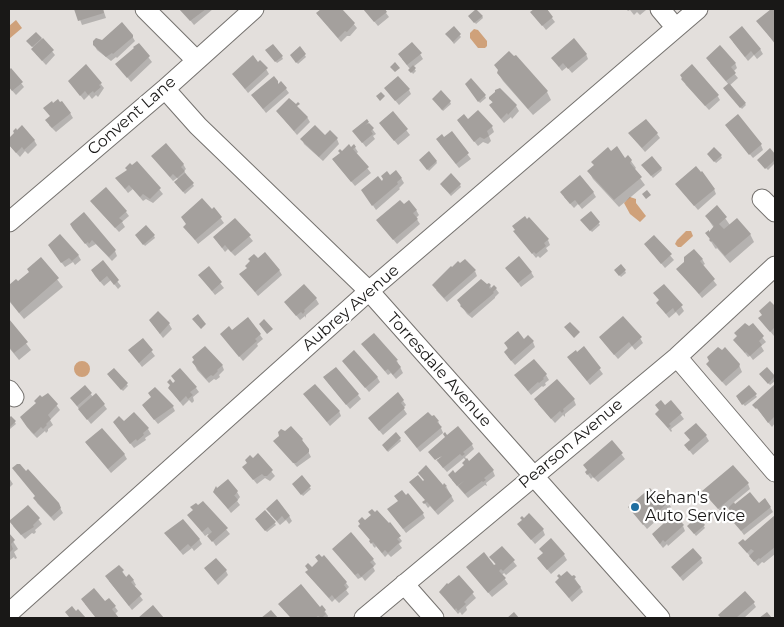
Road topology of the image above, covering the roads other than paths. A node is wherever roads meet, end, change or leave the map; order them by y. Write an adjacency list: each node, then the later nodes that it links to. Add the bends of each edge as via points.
1 (145, 9): 6 (street)
2 (254, 9): 6 (street, Convent Lane)
3 (660, 9): 5 (street)
4 (698, 9): 5 (street, Aubrey Avenue)
5 (676, 28): 12 (street, Aubrey Avenue)
6 (196, 60): 7 (street, Convent Lane)
7 (165, 89): 10 (street, Convent Lane); 12 (street, Torresdale Avenue, via 198,126)
8 (762, 199): 9 (street)
9 (775, 212)
10 (9, 222)
11 (775, 266): 13 (street, Pearson Avenue)
12 (369, 291): 15 (street, Torresdale Avenue); 17 (street, Aubrey Avenue)
13 (676, 358): 14 (street); 15 (street, Pearson Avenue)
14 (775, 472)
15 (533, 475): 16 (street, Pearson Avenue); 20 (street, Torresdale Avenue)
16 (404, 584): 18 (street, Pearson Avenue); 19 (street)
17 (9, 613)
18 (364, 618)
19 (434, 618)
20 (660, 618)

